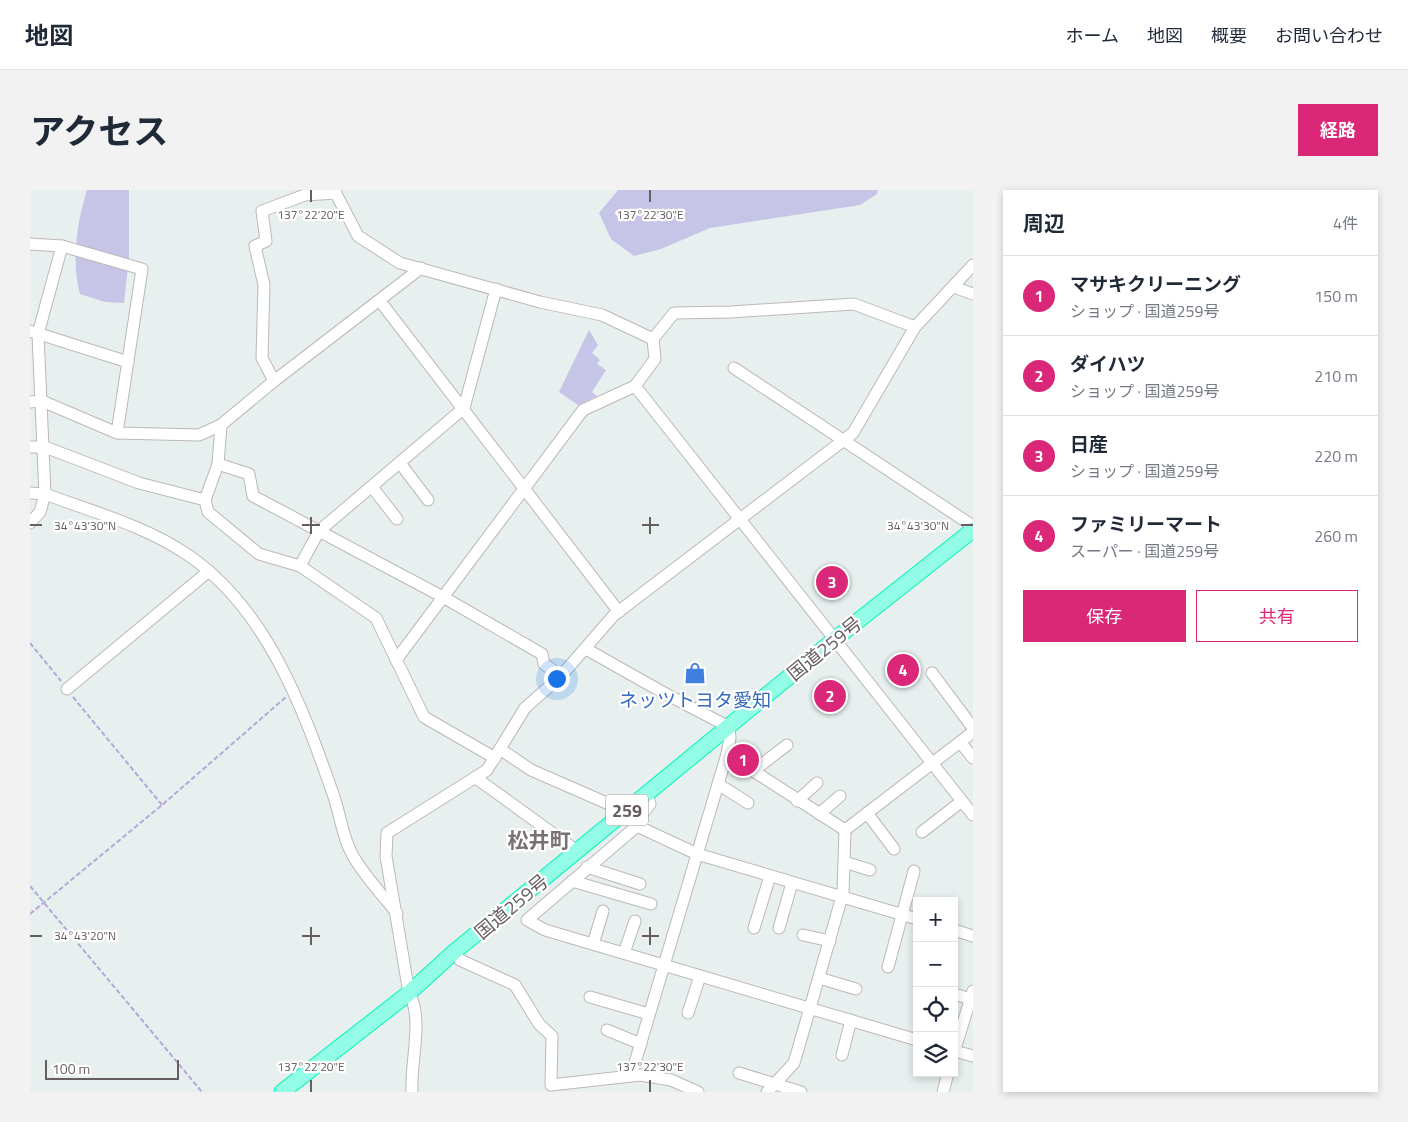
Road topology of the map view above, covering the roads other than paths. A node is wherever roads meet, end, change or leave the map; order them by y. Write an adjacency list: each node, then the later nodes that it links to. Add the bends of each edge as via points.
1 (335, 192): 5 (street, via 358,236 400,263); 16 (street, via 304,195 262,211 266,241 255,246 264,285 262,358)
2 (30, 244): 3 (street)
3 (62, 246): 11 (street); 13 (street, via 142,269)
4 (973, 265): 6 (street)
5 (421, 268): 7 (street); 9 (street)
6 (954, 287): 8 (street); 10 (street)
7 (496, 289): 12 (street, via 602,316); 20 (street)
8 (973, 294)
9 (380, 301): 16 (street); 20 (street)
10 (915, 327): 12 (street, via 854,304 674,313); 23 (street, via 853,433)
11 (34, 332): 13 (street); 15 (street)
12 (654, 339): 17 (street, via 655,359)
13 (128, 362): 22 (street)
14 (734, 368): 23 (street)
15 (36, 377): 18 (street)
16 (274, 381): 21 (street)
17 (634, 386): 29 (street, via 582,410); 35 (street)
18 (42, 401): 19 (street); 22 (street); 25 (street)
19 (30, 402)
20 (464, 408): 26 (street); 29 (street)
21 (221, 426): 22 (street, via 199,435); 27 (street)
22 (117, 432)
23 (842, 441): 35 (street); 37 (street)
24 (30, 447): 25 (street)
25 (44, 447): 31 (street); 32 (street, via 139,482)
26 (400, 463): 28 (street); 33 (street)
27 (218, 464): 32 (street); 38 (street, via 250,474 252,496)
28 (372, 487): 34 (street); 38 (street)
29 (525, 490): 41 (street); 42 (street)
30 (30, 493): 31 (street)
31 (45, 494): 36 (street, via 40,512); 40 (street, via 155,536)
32 (205, 500): 39 (street, via 208,512 259,554)
33 (428, 500)
34 (397, 520)
35 (739, 520): 42 (street); 43 (street)
36 (30, 524)
37 (973, 528): 43 (highway, 国道259号 / 259)
38 (319, 531): 39 (street); 41 (street)
39 (300, 566): 45 (street, via 376,618)
40 (209, 571): 48 (street); 88 (street, via 246,612 294,690 334,795 351,852)
41 (443, 597): 45 (street); 47 (street, via 542,654 544,664)
42 (619, 612): 44 (street)
43 (834, 639): 49 (highway, 国道259号 / 259); 57 (street)
44 (586, 649): 47 (street); 49 (street)
45 (396, 660): 54 (street, via 424,717)
46 (932, 673): 50 (street)
47 (561, 676): 54 (street, via 525,708)
48 (67, 689)
49 (729, 727): 55 (street); 62 (highway, 国道259号 / 259)
50 (973, 728)
51 (973, 732): 52 (street)
52 (960, 742): 56 (street); 57 (street)
53 (787, 745): 58 (street)
54 (498, 753): 59 (street, via 488,770); 67 (street)
55 (727, 754): 58 (street); 61 (street)
56 (973, 758)
57 (932, 763): 65 (street); 68 (street)
58 (753, 771): 64 (street)
59 (476, 778): 75 (street); 88 (street, via 387,833 386,856)
60 (818, 783): 64 (street)
61 (718, 784): 66 (street); 76 (street)
62 (647, 793): 67 (highway, 国道259号 / 259); 71 (street, via 650,804)
63 (840, 796): 69 (street)
64 (797, 801): 69 (street)
65 (962, 801): 70 (street); 73 (street)
66 (748, 803)
67 (625, 811): 75 (highway, 国道259号 / 259)
68 (867, 813): 72 (street); 74 (street)
69 (818, 814): 72 (street)
70 (973, 815)
71 (636, 826): 76 (street); 78 (street)
72 (845, 830): 77 (street)
73 (922, 832)
74 (894, 848)
75 (577, 851): 99 (highway, 国道259号 / 259)
76 (697, 854): 81 (street); 101 (street)
77 (844, 862): 79 (street); 85 (street)
78 (587, 867): 82 (street); 84 (street)
79 (870, 870)
80 (914, 870): 89 (street)
81 (770, 876): 83 (street); 92 (street)
82 (572, 881): 86 (street); 98 (street, via 527,920 545,930)
83 (792, 882): 85 (street); 93 (street)
84 (640, 884)
85 (842, 898): 89 (street); 97 (street)
86 (651, 904)
87 (603, 911): 98 (street)
88 (398, 914): 106 (street)
89 (902, 916): 90 (street); 102 (street)
90 (913, 919)
91 (635, 920): 100 (street)
92 (754, 928)
93 (780, 928)
94 (958, 931): 96 (street)
95 (803, 935): 97 (street)
96 (973, 936)
97 (830, 941): 104 (street)
98 (593, 944): 100 (street)
99 (454, 952): 106 (highway, 国道259号 / 259); 122 (street, via 460,960 518,988 539,1024 552,1036 551,1085)
100 (624, 953): 101 (street)
101 (664, 965): 103 (street); 112 (street)
102 (888, 967)
103 (700, 976): 110 (street); 111 (street)
104 (819, 978): 105 (street); 110 (street)
105 (856, 989)
106 (409, 992): 125 (highway, 国道259号 / 259); 126 (street, via 414,1001 416,1030)
107 (958, 995): 109 (street)
108 (590, 996): 112 (street)
109 (971, 1000): 116 (street)
110 (810, 1008): 113 (street); 124 (street, via 794,1063)
111 (688, 1013)
112 (649, 1014): 117 (street)
113 (851, 1020): 115 (street); 119 (street)
114 (607, 1030): 117 (street)
115 (913, 1039)
116 (958, 1039)
117 (640, 1044): 122 (street)
118 (958, 1052): 120 (street)
119 (842, 1055)
120 (973, 1056)
121 (739, 1072): 124 (street)
122 (631, 1076): 127 (street, via 671,1080)
123 (947, 1077): 129 (street)
124 (771, 1088): 128 (street)
125 (282, 1092)
126 (412, 1092)
127 (698, 1092)
128 (801, 1092)
129 (943, 1092)

